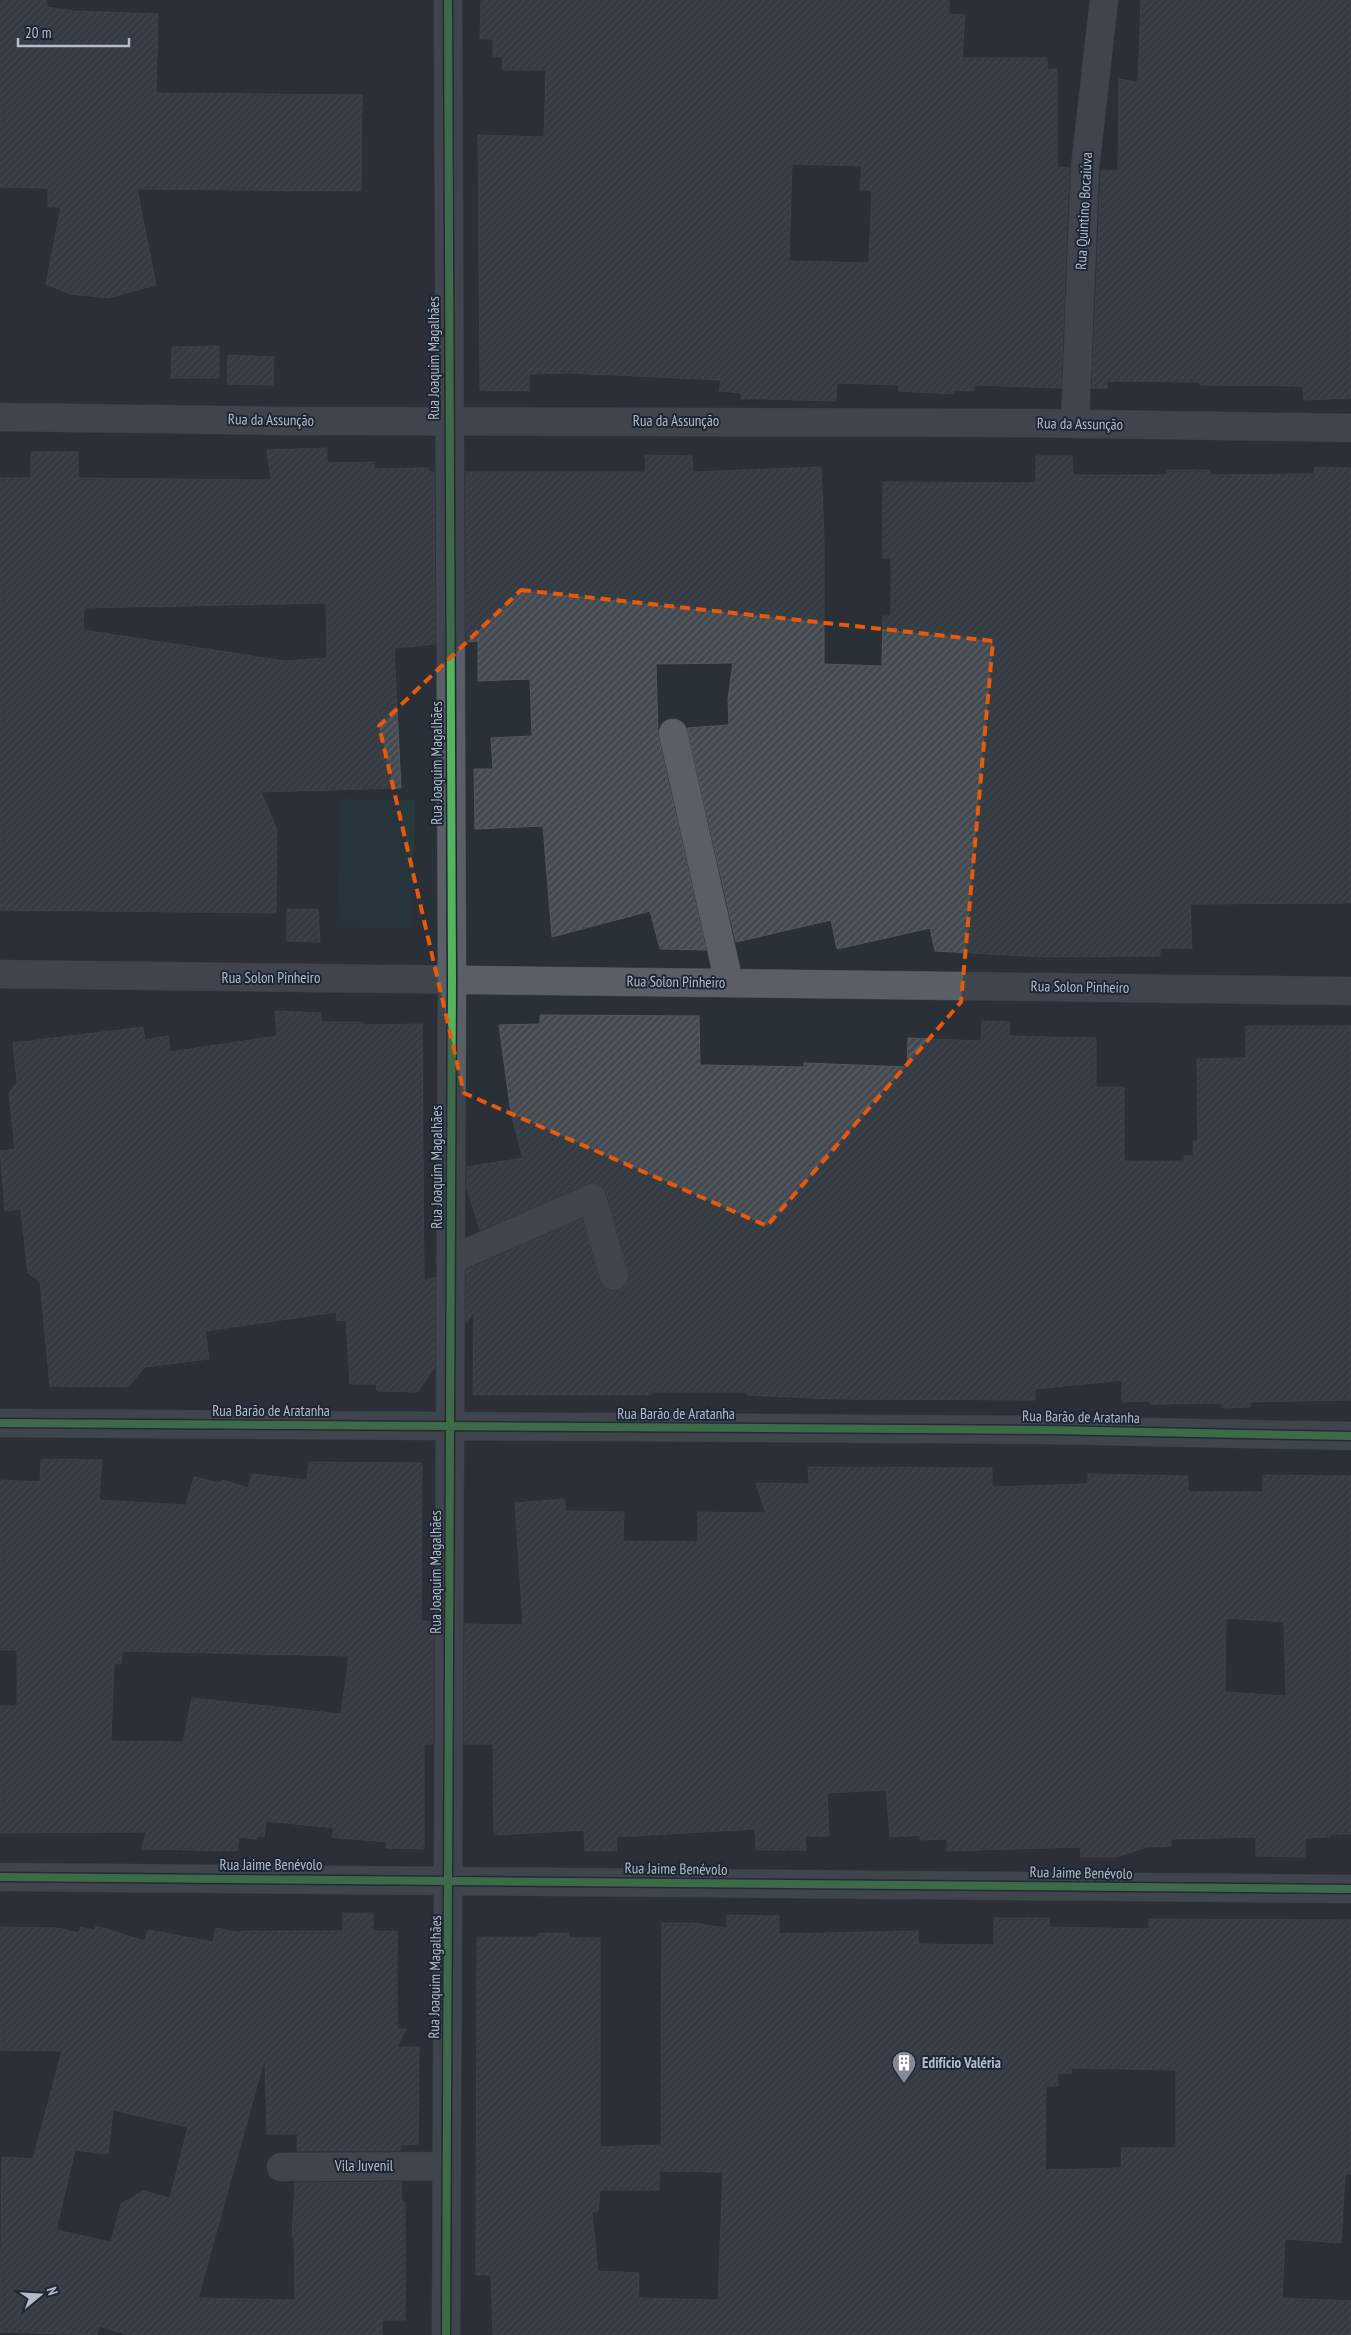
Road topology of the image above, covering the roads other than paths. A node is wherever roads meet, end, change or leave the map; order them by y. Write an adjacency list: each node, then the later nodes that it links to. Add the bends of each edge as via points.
1 (448, 0): 4 (street, Rua Joaquim Magalhães)
2 (1104, 0): 5 (street, Rua Quintino Bocaiúva, via 1084,168)
3 (0, 417): 4 (street, Rua da Assunção)
4 (448, 420): 5 (street, Rua da Assunção); 9 (street, Rua Joaquim Magalhães)
5 (1075, 424): 6 (street, Rua da Assunção)
6 (1351, 428)
7 (674, 733): 10 (street)
8 (0, 974): 9 (street, Rua Solon Pinheiro)
9 (452, 979): 10 (street, Rua Solon Pinheiro); 12 (street, Rua Joaquim Magalhães)
10 (729, 982): 11 (street, Rua Solon Pinheiro)
11 (1351, 991)
12 (450, 1260): 13 (street, via 592,1198); 15 (street, Rua Joaquim Magalhães)
13 (614, 1276)
14 (0, 1423): 15 (street, Rua Barão de Aratanha)
15 (450, 1426): 16 (street, Rua Barão de Aratanha, via 1048,1430); 18 (street, Rua Joaquim Magalhães)
16 (1351, 1436)
17 (0, 1877): 18 (street, Rua Jaime Benévolo)
18 (449, 1880): 19 (street, Rua Jaime Benévolo); 20 (street, Rua Joaquim Magalhães)
19 (1351, 1890)
20 (447, 2166): 21 (street, Vila Juvenil); 22 (street, Rua Joaquim Magalhães)
21 (281, 2167)
22 (446, 2335)

